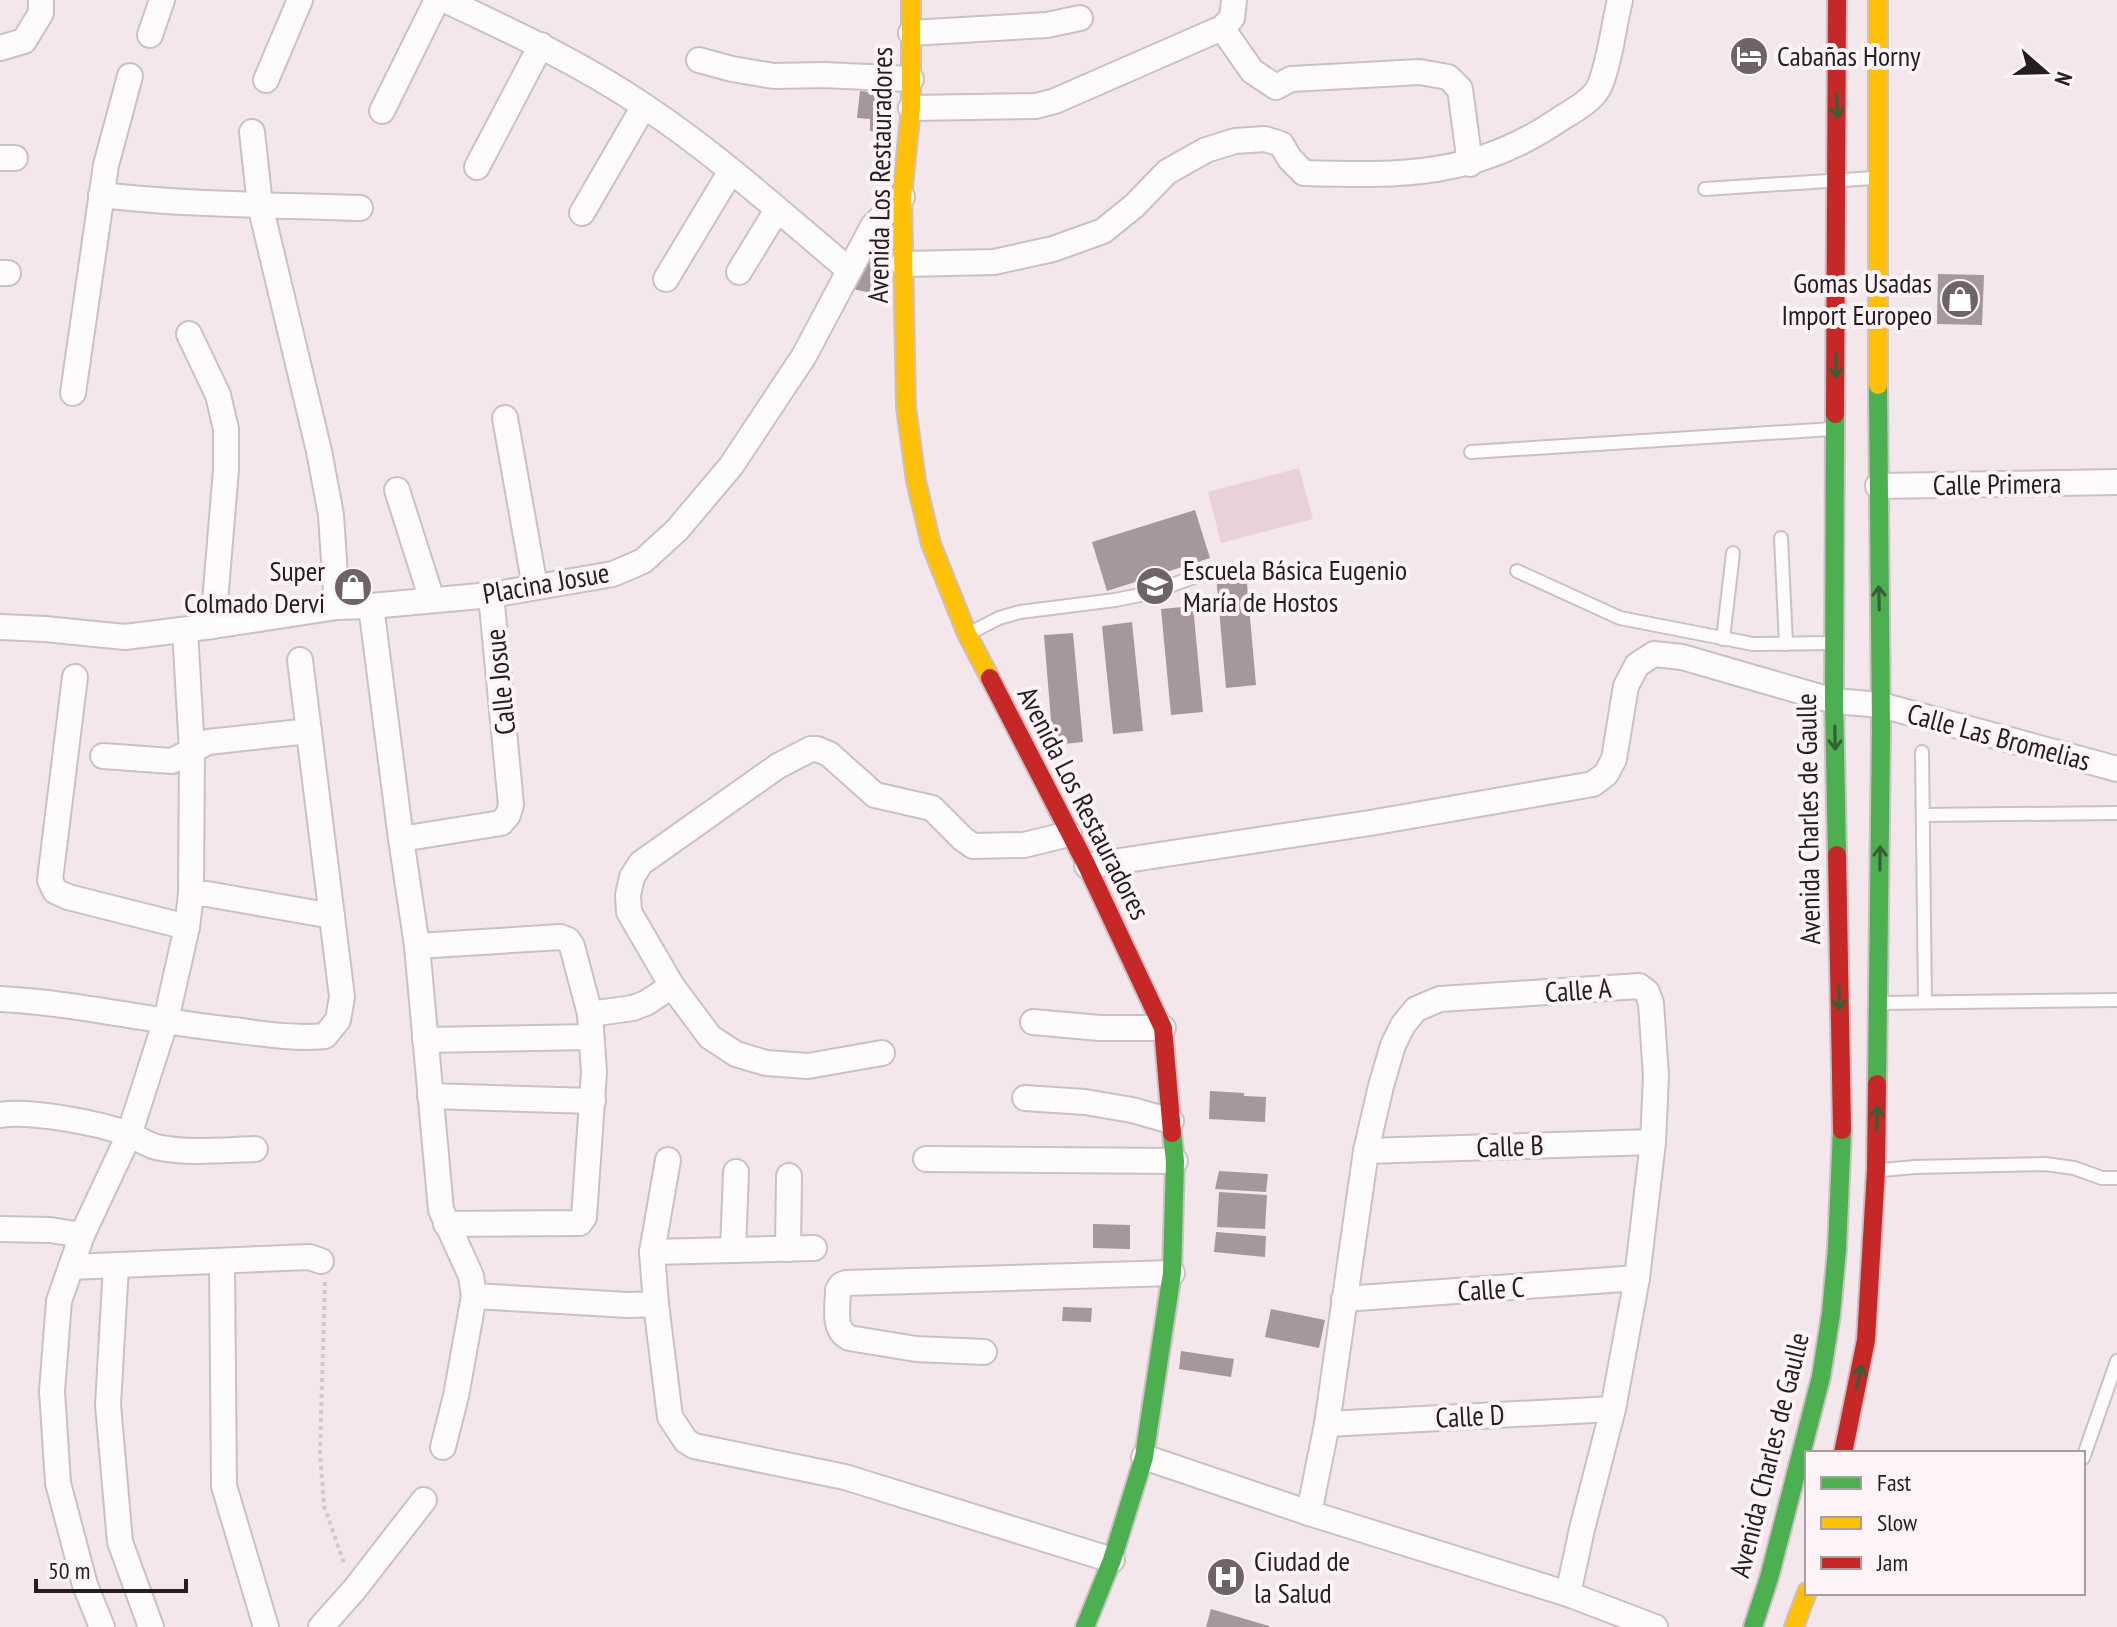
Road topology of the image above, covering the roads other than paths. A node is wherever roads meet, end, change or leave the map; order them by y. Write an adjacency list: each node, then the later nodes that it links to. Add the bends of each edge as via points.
1 (41, 0): 16 (street, via 41,13 24,41)
2 (162, 0): 14 (street)
3 (300, 0): 20 (street)
4 (437, 0): 23 (street)
5 (445, 0): 15 (street)
6 (911, 0): 13 (main road, Avenida Los Restauradores)
7 (1234, 0): 12 (street, via 1232,18)
8 (1620, 0): 25 (street, via 1596,92 1534,137)
9 (1837, 0): 29 (main road, Avenida Charles de Gaulle, one-way to 29)
10 (1878, 0): 28 (main road)
11 (1080, 18): 13 (street, via 1047,25)
12 (1222, 28): 22 (street, via 1045,104); 25 (street, via 1252,71 1276,87 1291,79 1420,72 1448,77 1460,89)
13 (911, 33): 19 (main road, Avenida Los Restauradores)
14 (150, 35)
15 (541, 45): 21 (street); 26 (street)
16 (0, 48)
17 (699, 60): 19 (street, via 774,76)
18 (130, 76): 31 (street)
19 (911, 79): 22 (main road, Avenida Los Restauradores)
20 (266, 80)
21 (644, 106): 27 (street); 36 (street)
22 (911, 108): 32 (main road, Avenida Los Restauradores)
23 (382, 111)
24 (252, 132): 33 (street)
25 (1470, 164): 37 (street, via 1394,175 1304,173 1281,144 1235,141 1167,172 1103,231 994,262)
26 (477, 167)
27 (731, 171): 35 (street); 40 (street)
28 (1878, 178): 29 (lane); 47 (main road)
29 (1836, 181): 30 (lane); 44 (main road, Avenida Charles de Gaulle, one-way to 44)
30 (1705, 189)
31 (101, 195): 33 (street); 42 (street)
32 (902, 197): 37 (main road, Avenida Los Restauradores); 38 (street, Placina Josue, via 873,226)
33 (260, 205): 34 (street); 57 (street, via 319,451 331,515)
34 (360, 208)
35 (777, 210): 38 (street); 39 (street)
36 (582, 213)
37 (903, 264): 61 (main road, Avenida Los Restauradores, via 906,407 916,481 931,544)
38 (849, 270): 53 (street, Placina Josue, via 804,356 731,466 677,530 643,561 613,574)
39 (739, 272)
40 (666, 279)
41 (189, 334): 58 (street, via 218,395 226,429)
42 (73, 393)
43 (505, 418): 53 (street)
44 (1835, 429): 45 (lane); 63 (main road, Avenida Charles de Gaulle)
45 (1471, 452)
46 (2117, 482): 47 (street, Calle Primera)
47 (1878, 486): 68 (main road, one-way to 47)
48 (397, 490): 55 (street)
49 (1781, 538): 64 (lane)
50 (1733, 553): 62 (lane)
51 (1517, 571): 62 (lane, via 1620,618)
52 (1208, 572): 61 (lane, via 1150,593 1020,612)
53 (535, 587): 54 (street, Placina Josue)
54 (491, 595): 55 (street, Placina Josue); 77 (street, Calle Josue, via 509,770 508,815 501,823)
55 (432, 600): 56 (street, Placina Josue)
56 (371, 606): 57 (street, Placina Josue); 77 (street)
57 (337, 607): 58 (street, Placina Josue)
58 (213, 626): 60 (street, Placina Josue)
59 (0, 627): 60 (street, Placina Josue, via 125,637)
60 (185, 630): 70 (street)
61 (967, 634): 76 (main road, Avenida Los Restauradores)
62 (1723, 639): 64 (lane)
63 (1834, 643): 64 (lane); 67 (main road, Avenida Charles de Gaulle)
64 (1786, 644)
65 (300, 660): 69 (street)
66 (75, 677): 81 (street, via 50,880 55,891 68,897)
67 (1834, 701): 68 (street, Calle Las Bromelias); 78 (street, Calle Las Bromelias, via 1682,657 1654,654 1637,665 1626,686 1614,759 1593,784); 145 (main road, Avenida Charles de Gaulle, one-way to 145, via 1842,1129 1837,1249 1821,1377)
68 (1881, 705): 73 (street, Calle Las Bromelias); 87 (main road, one-way to 68)
69 (309, 731): 70 (street, via 208,742); 80 (street)
70 (192, 751): 72 (street, via 172,761); 79 (street)
71 (1922, 752): 75 (lane)
72 (103, 756)
73 (2117, 769)
74 (2117, 813): 75 (lane)
75 (1923, 815): 86 (lane)
76 (1069, 834): 78 (main road, Avenida Los Restauradores); 83 (street, via 1024,845 973,846 932,808 875,795 829,754 811,749 778,766 641,863 632,877 629,912)
77 (401, 839): 82 (street)
78 (1087, 866): 91 (main road, Avenida Los Restauradores)
79 (191, 894): 80 (street); 81 (street)
80 (332, 916): 88 (street, via 342,997 338,1020 325,1036 300,1038)
81 (187, 927): 88 (street)
82 (417, 946): 90 (street, via 568,940); 92 (street)
83 (672, 986): 90 (street); 93 (street, via 710,1037 736,1054 808,1066)
84 (0, 999): 88 (street)
85 (2117, 1000): 86 (lane)
86 (1925, 1002): 87 (lane)
87 (1878, 1003): 106 (main road, one-way to 87)
88 (166, 1020): 99 (street)
89 (1033, 1022): 91 (street)
90 (591, 1026): 92 (street); 96 (street)
91 (1163, 1028): 98 (main road, Avenida Los Restauradores)
92 (425, 1040): 94 (street)
93 (882, 1053)
94 (430, 1096): 96 (street); 110 (street)
95 (1025, 1098): 98 (street, via 1085,1102)
96 (593, 1101): 110 (street, via 580,1223)
97 (0, 1115): 99 (street, via 36,1115)
98 (1171, 1121): 105 (main road, Avenida Los Restauradores)
99 (129, 1135): 101 (street, via 175,1151); 112 (street)
100 (1653, 1142): 102 (street, Calle B); 102 (street, Calle A, via 1651,1003 1639,986 1440,999 1416,1009 1393,1045); 122 (street, Calle A)
101 (255, 1149)
102 (1366, 1151): 124 (street, Calle A)
103 (926, 1159): 105 (street)
104 (668, 1160): 116 (street)
105 (1175, 1161): 121 (main road, Avenida Los Restauradores)
106 (1876, 1170): 109 (lane, via 2045,1164); 131 (main road, one-way to 106, via 1866,1340)
107 (736, 1172): 115 (street)
108 (789, 1176): 114 (street)
109 (2117, 1178)
110 (446, 1224): 123 (street, via 471,1276)
111 (0, 1229): 112 (street)
112 (82, 1235): 120 (street)
113 (814, 1248): 114 (street)
114 (788, 1249): 115 (street)
115 (733, 1250): 116 (street)
116 (652, 1252): 125 (street)
117 (222, 1261): 118 (street); 119 (street); 141 (street, via 224,1486)
118 (321, 1261)
119 (116, 1266): 120 (street); 140 (street, via 108,1405 120,1542)
120 (71, 1267): 139 (street, via 59,1301 52,1391 58,1483)
121 (1172, 1273): 126 (street, via 846,1283 838,1290 838,1327 849,1338 916,1349); 133 (main road, Avenida Los Restauradores)
122 (1637, 1278): 124 (street, Calle C); 128 (street, Calle A)
123 (474, 1296): 125 (street); 130 (street)
124 (1344, 1299): 129 (street, Calle A)
125 (656, 1304): 136 (street, via 670,1417 690,1444 845,1477)
126 (984, 1352)
127 (2117, 1361): 132 (lane)
128 (1613, 1409): 129 (street, Calle D); 137 (street, Calle A)
129 (1327, 1424): 135 (street, Calle A)
130 (443, 1447)
131 (1843, 1451)
132 (2085, 1452)
133 (1144, 1457): 135 (street); 136 (main road, Avenida Los Restauradores)
134 (424, 1500): 142 (street)
135 (1309, 1513): 137 (street)
136 (1112, 1560): 143 (main road, Avenida Los Restauradores)
137 (1568, 1594): 144 (street)
138 (1806, 1595): 146 (main road)
139 (102, 1627)
140 (151, 1627)
141 (266, 1627)
142 (321, 1627)
143 (1085, 1627)
144 (1655, 1627)
145 (1753, 1627)
146 (1794, 1627)

